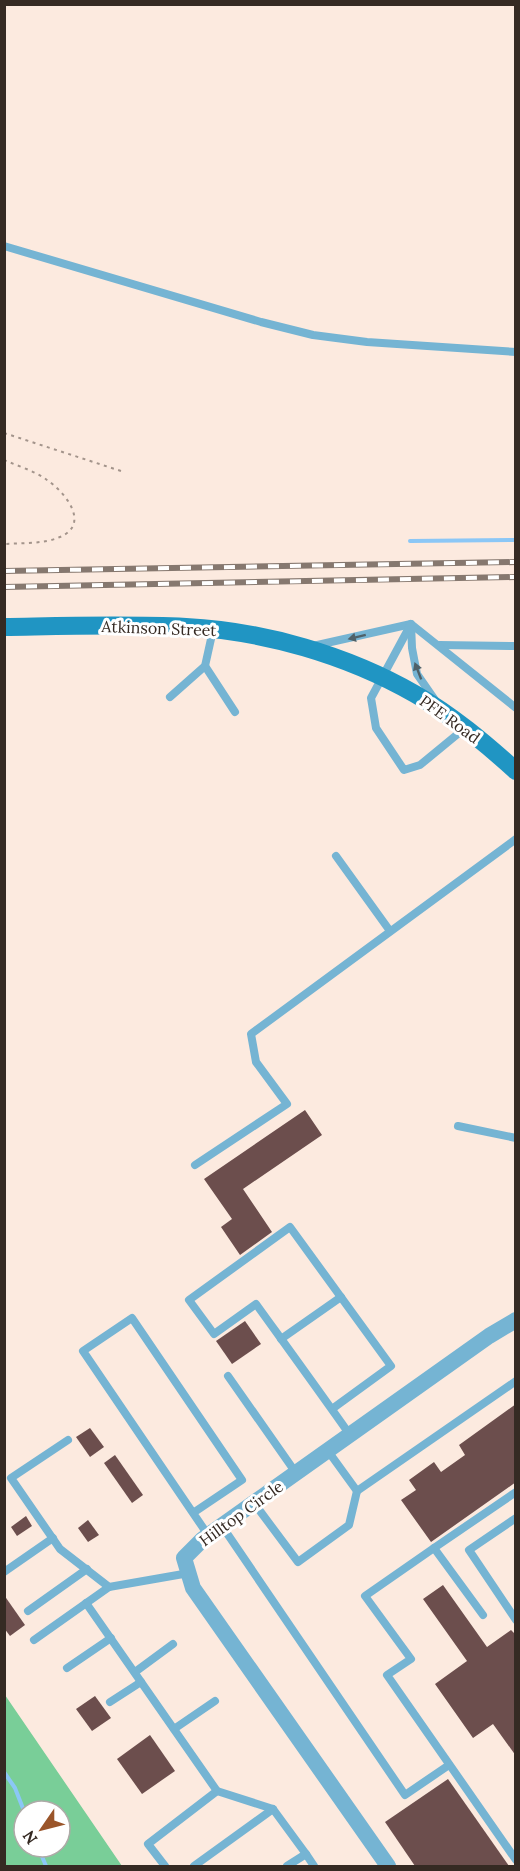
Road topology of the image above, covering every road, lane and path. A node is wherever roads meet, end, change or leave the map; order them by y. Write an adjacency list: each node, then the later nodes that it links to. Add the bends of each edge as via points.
1 (4, 246): 2 (lane, via 313,335)
2 (516, 352)
3 (4, 433): 5 (path)
4 (4, 460): 6 (path, via 46,479 62,492 74,509 75,523 59,538)
5 (121, 471)
6 (4, 544)
7 (411, 624): 10 (lane); 12 (lane, one-way to 12); 14 (lane); 18 (lane, one-way to 7, via 417,674)
8 (4, 627): 9 (main road, Atkinson Street)
9 (213, 630): 12 (main road, Atkinson Street); 13 (lane)
10 (439, 645): 11 (lane); 16 (lane)
11 (516, 646)
12 (303, 648): 14 (main road, Atkinson Street)
13 (205, 666): 15 (lane); 17 (lane)
14 (381, 676): 18 (main road, PFE Road); 19 (lane, via 371,698 376,728 404,770 420,765)
15 (170, 697)
16 (516, 708)
17 (235, 712)
18 (443, 712): 19 (main road, PFE Road)
19 (465, 728): 20 (main road, PFE Road)
20 (516, 771)
21 (516, 839): 23 (lane)
22 (336, 856): 23 (lane)
23 (390, 931): 26 (lane, via 251,1034 256,1062 287,1104)
24 (458, 1126): 25 (lane)
25 (516, 1138)
26 (195, 1165)
27 (341, 1297): 29 (lane); 29 (lane, via 290,1227 189,1300 214,1334 256,1304); 32 (lane, via 391,1366)
28 (516, 1320): 33 (street, Hilltop Circle)
29 (281, 1339): 32 (lane)
30 (228, 1376): 36 (lane)
31 (516, 1381): 38 (lane)
32 (332, 1409): 33 (lane)
33 (350, 1435): 35 (street, Hilltop Circle)
34 (68, 1440): 37 (lane)
35 (327, 1451): 36 (street, Hilltop Circle); 38 (lane)
36 (296, 1473): 40 (street, Hilltop Circle)
37 (8, 1475): 44 (lane)
38 (357, 1491): 40 (lane, via 349,1525 298,1562)
39 (516, 1492): 45 (lane)
40 (254, 1503): 43 (street, Hilltop Circle)
41 (193, 1513): 41 (lane, via 83,1351 132,1318 242,1480); 43 (lane)
42 (516, 1518): 53 (lane, via 469,1550)
43 (215, 1530): 48 (street, Hilltop Circle, via 184,1558); 63 (lane, via 405,1795)
44 (53, 1538): 46 (lane, via 60,1549); 47 (lane)
45 (434, 1548): 52 (lane); 63 (lane, via 364,1596 411,1659 387,1675)
46 (87, 1569): 49 (lane); 51 (lane)
47 (4, 1572)
48 (189, 1573): 49 (lane); 74 (street, via 193,1588)
49 (109, 1587): 50 (lane)
50 (86, 1603): 54 (lane); 55 (lane)
51 (28, 1611)
52 (483, 1615)
53 (516, 1620)
54 (111, 1638): 57 (lane); 58 (lane)
55 (34, 1640)
56 (173, 1644): 58 (lane)
57 (67, 1668)
58 (135, 1672): 59 (lane)
59 (141, 1682): 61 (lane); 62 (lane)
60 (215, 1701): 62 (lane)
61 (110, 1702)
62 (174, 1729): 64 (lane)
63 (449, 1765): 67 (lane)
64 (217, 1791): 65 (lane); 70 (lane, via 148,1844)
65 (273, 1809): 68 (lane); 71 (lane)
66 (516, 1839): 67 (lane)
67 (506, 1846): 69 (lane)
68 (306, 1854): 72 (lane); 73 (lane)
69 (516, 1860)
70 (165, 1866)
71 (194, 1866)
72 (286, 1866)
73 (314, 1866)
74 (388, 1866)

